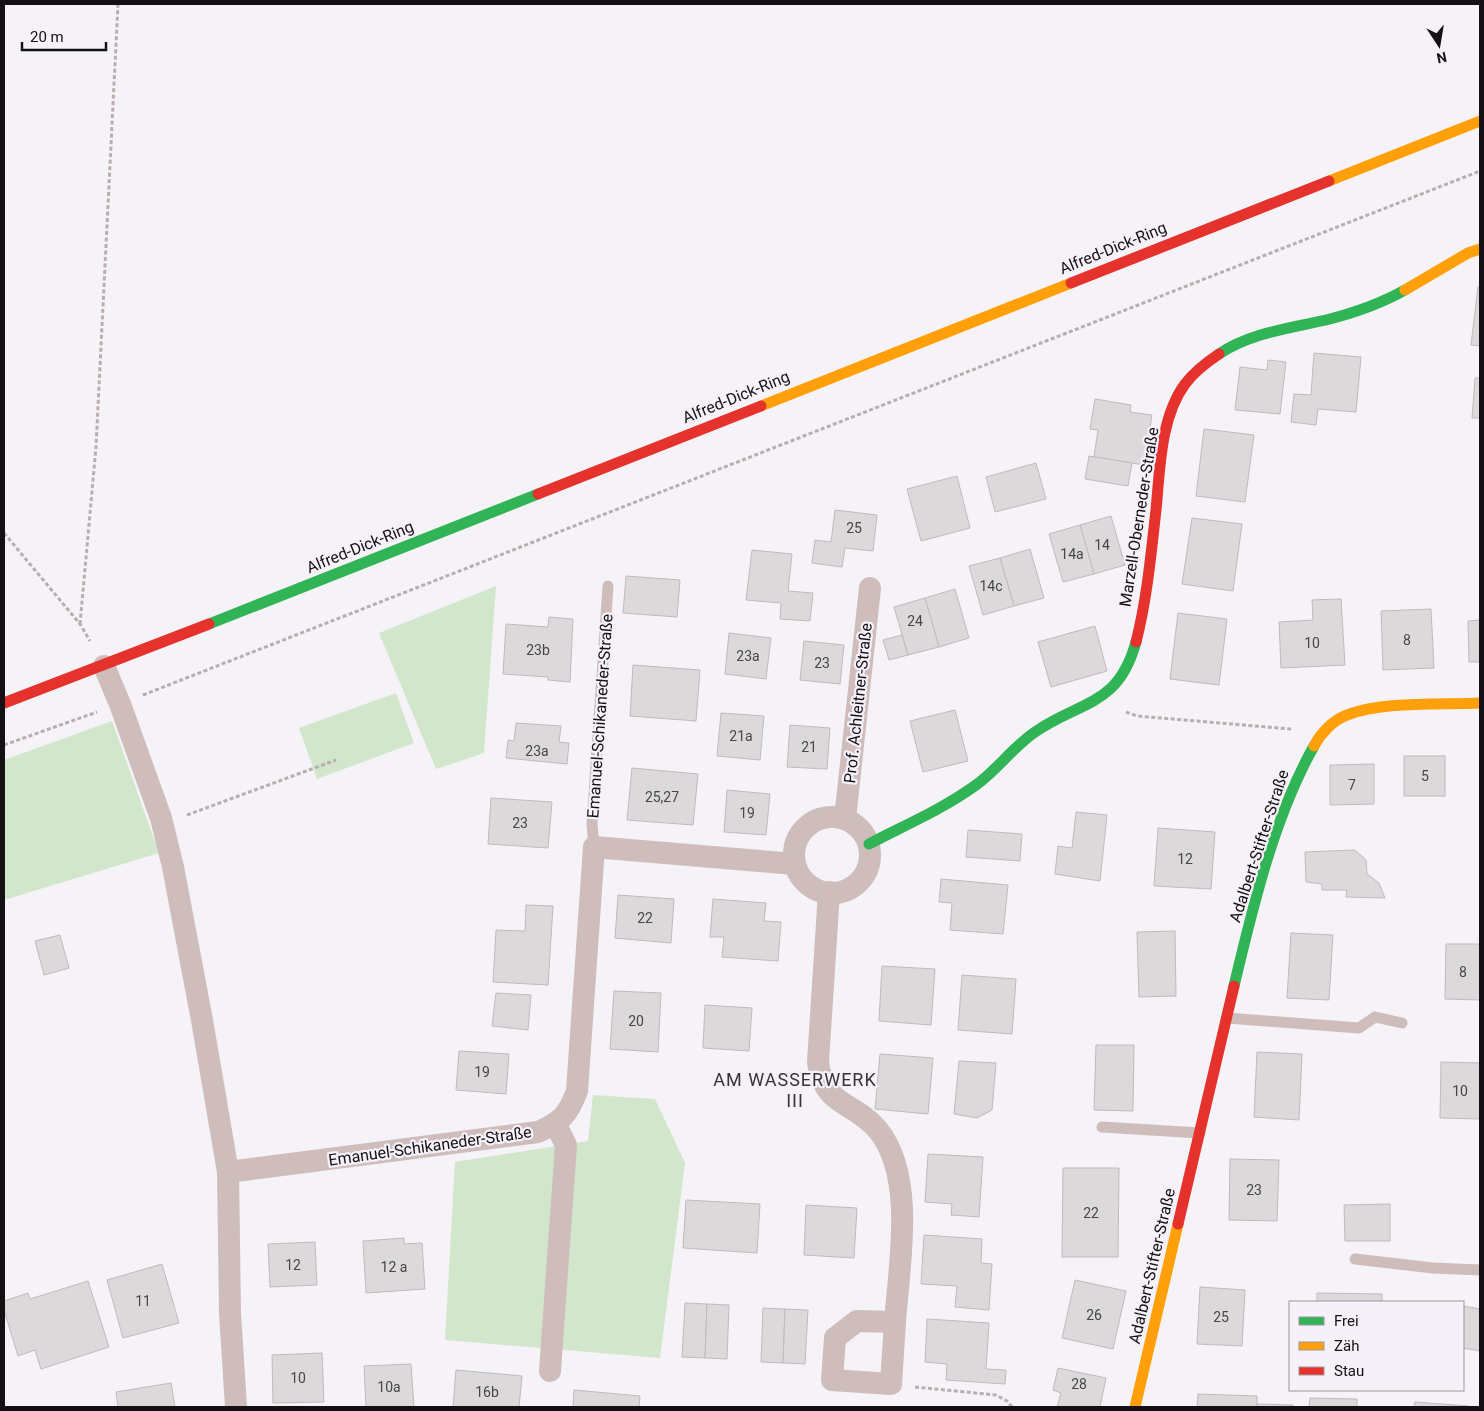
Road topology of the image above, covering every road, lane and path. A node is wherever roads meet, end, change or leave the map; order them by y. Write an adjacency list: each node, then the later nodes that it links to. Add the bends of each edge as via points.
1 (118, 4): 8 (path, via 96,447)
2 (1480, 121): 9 (street, Alfred-Dick-Ring)
3 (1480, 171): 13 (path)
4 (1480, 249): 10 (street, Marzell-Oberneder-Straße, via 1376,304 1236,345 1206,362 1186,384 1171,412 1147,581 1133,653 1119,681)
5 (4, 533): 8 (path)
6 (608, 586): 20 (lane, Emanuel-Schikaneder-Straße, via 592,824)
7 (870, 588): 17 (street, Prof. Achleitner-Straße)
8 (80, 624): 9 (path)
9 (104, 666): 11 (street, Alfred-Dick-Ring); 13 (street)
10 (1097, 701): 14 (path, via 1137,716); 19 (street, Marzell-Oberneder-Straße, via 1055,718 1032,733 975,787)
11 (4, 703)
12 (1480, 703): 14 (street, Adalbert-Stifter-Straße, via 1372,708 1345,715)
13 (120, 704): 15 (path); 18 (street)
14 (1322, 732): 23 (street, Adalbert-Stifter-Straße, via 1304,764 1285,810 1251,914)
15 (4, 745)
16 (336, 760): 18 (path)
17 (845, 819): 19 (street, via 856,824); 21 (street, via 834,817 811,823 797,841)
18 (163, 824): 28 (street)
19 (869, 844): 22 (street, via 868,868 862,878 853,887)
20 (594, 847): 21 (street); 25 (street, Emanuel-Schikaneder-Straße, via 577,1091 570,1110)
21 (795, 864): 22 (street, via 808,883)
22 (829, 892): 31 (street, via 818,1062 820,1079 829,1094 878,1130 891,1151 900,1178 903,1206)
23 (1227, 1018): 24 (lane, via 1359,1028 1375,1018); 27 (street, Adalbert-Stifter-Straße)
24 (1402, 1023)
25 (556, 1125): 28 (street, Emanuel-Schikaneder-Straße, via 538,1132); 32 (street, via 566,1145)
26 (1102, 1127): 27 (lane)
27 (1200, 1133): 36 (street, Adalbert-Stifter-Straße)
28 (228, 1172): 34 (street, via 230,1313)
29 (1355, 1259): 30 (lane)
30 (1480, 1270)
31 (895, 1322): 33 (street); 33 (street, via 857,1321 835,1338 832,1380)
32 (550, 1370)
33 (891, 1384): 35 (path, via 996,1395)
34 (236, 1407)
35 (1012, 1407)
36 (1136, 1407)

